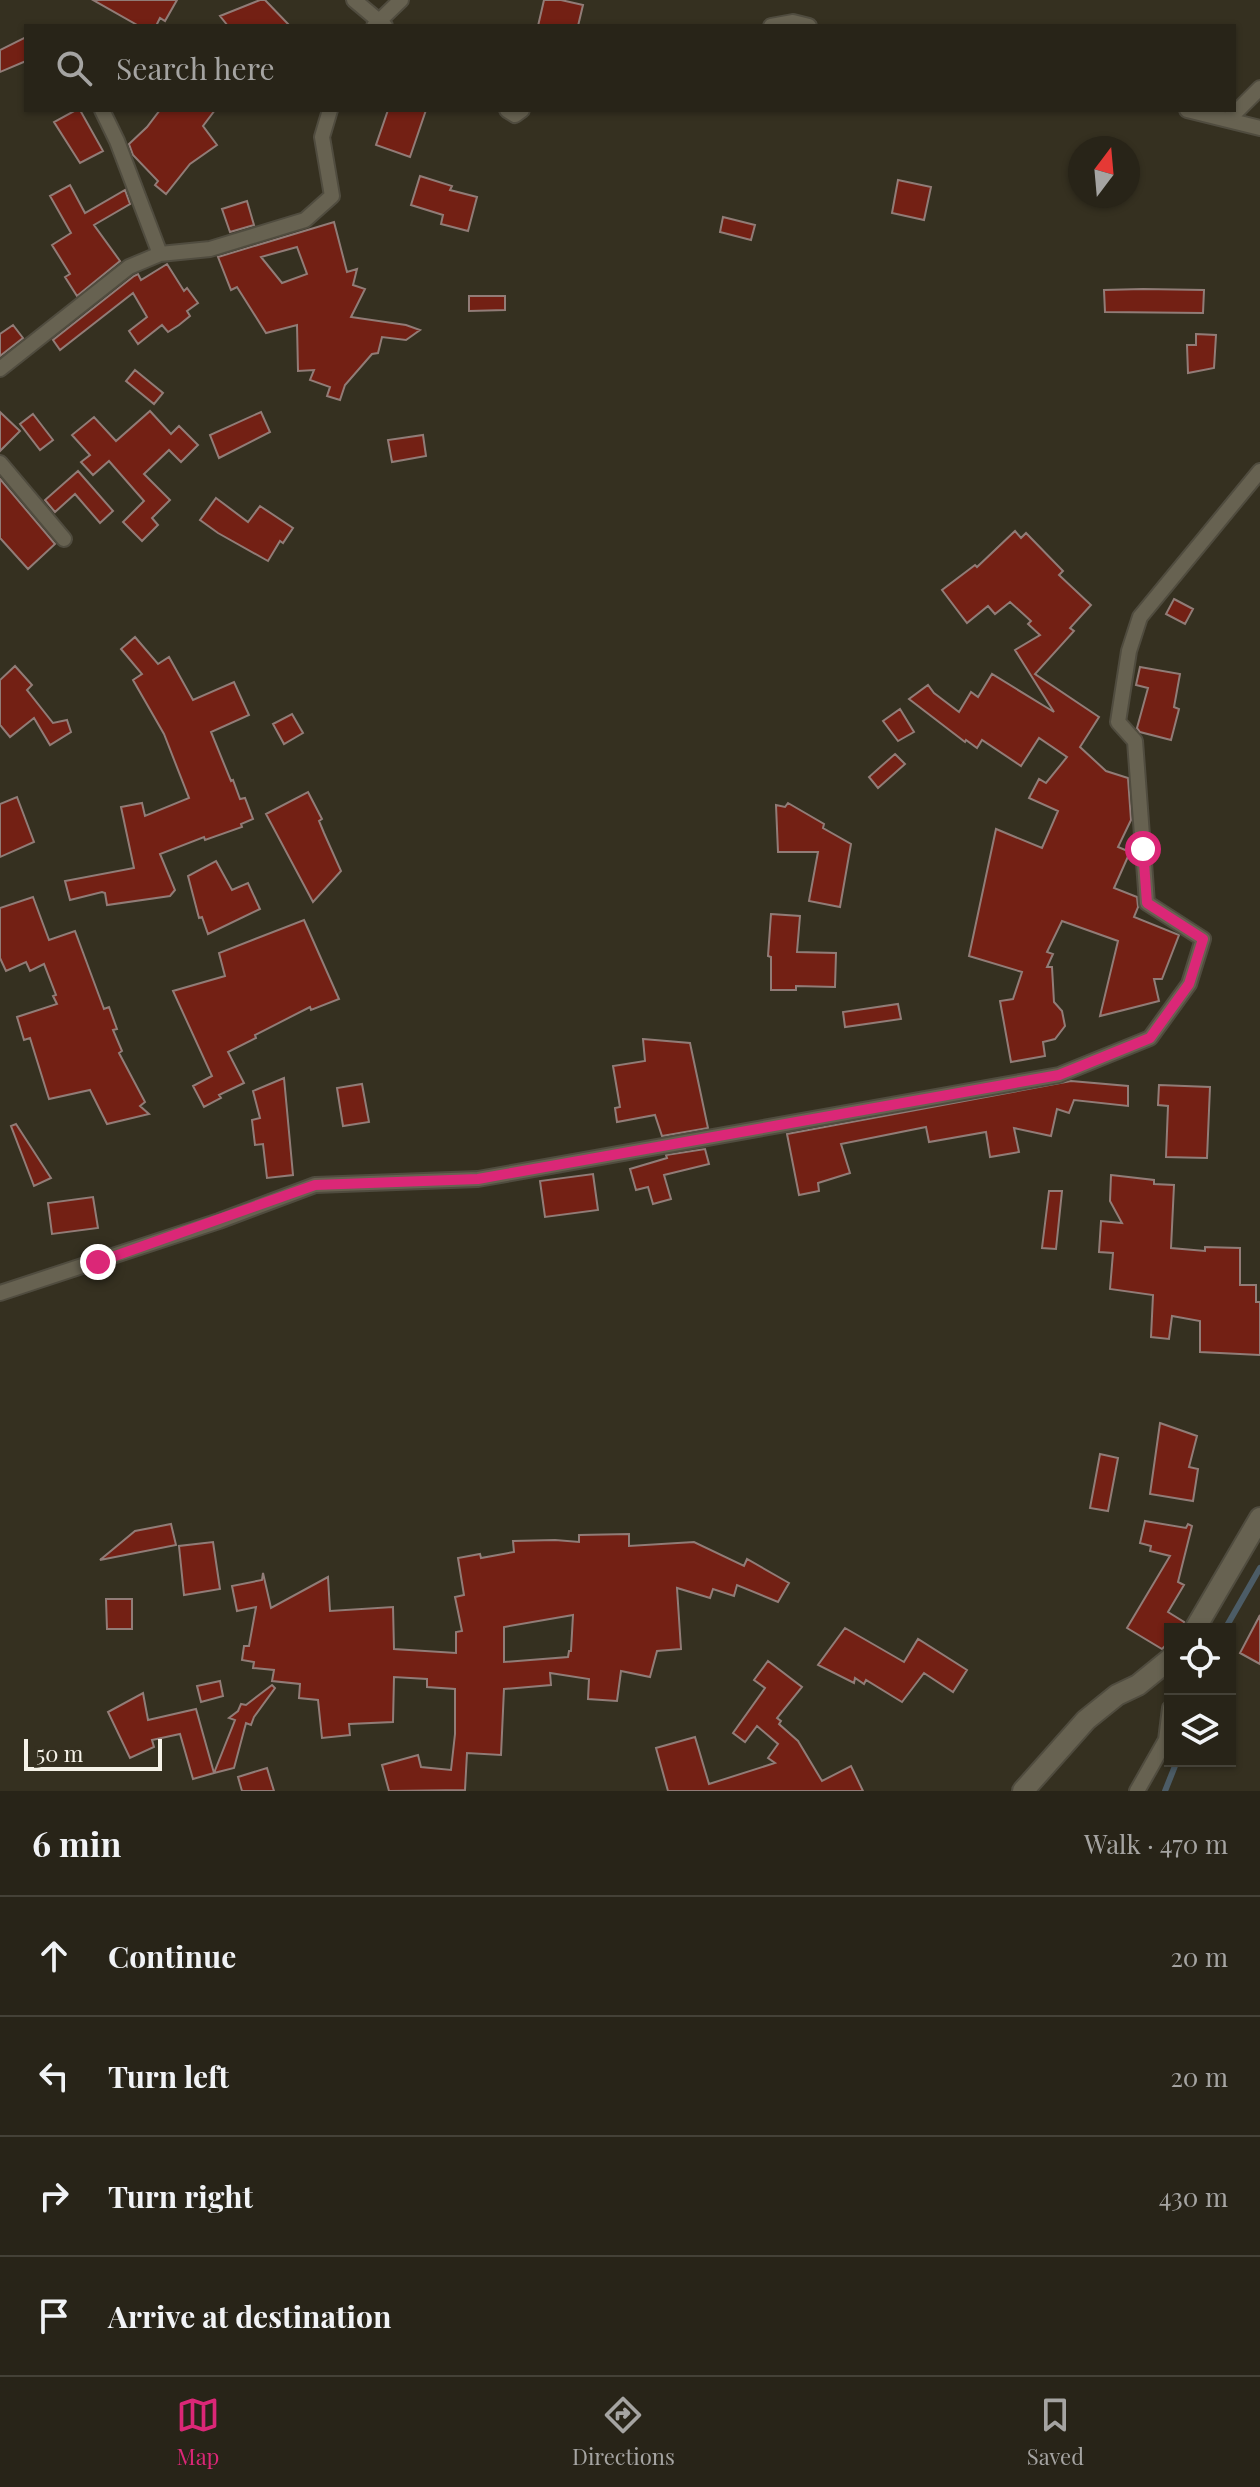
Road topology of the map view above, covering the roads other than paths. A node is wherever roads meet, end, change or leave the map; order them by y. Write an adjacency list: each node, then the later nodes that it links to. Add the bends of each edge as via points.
1 (354, 0): 3 (street)
2 (401, 0): 3 (street)
3 (379, 24)
4 (1260, 88): 8 (street)
5 (103, 112): 10 (street)
6 (329, 112): 10 (street, via 322,137 332,196 305,220 210,249)
7 (1196, 112): 8 (street)
8 (1229, 119): 9 (street)
9 (1260, 128)
10 (160, 254): 11 (street, via 129,267)
11 (0, 369)
12 (0, 463): 14 (street)
13 (1260, 471): 15 (street, via 1140,617 1129,651 1118,722 1135,741 1147,903 1203,939 1189,984 1150,1038 1059,1075 478,1179 315,1185)
14 (64, 539)
15 (0, 1293)
16 (1260, 1518): 17 (street)
17 (1199, 1623)
18 (1164, 1664): 20 (street, via 1086,1720)
19 (1164, 1744): 21 (street)
20 (1023, 1791)
21 (1137, 1791)

